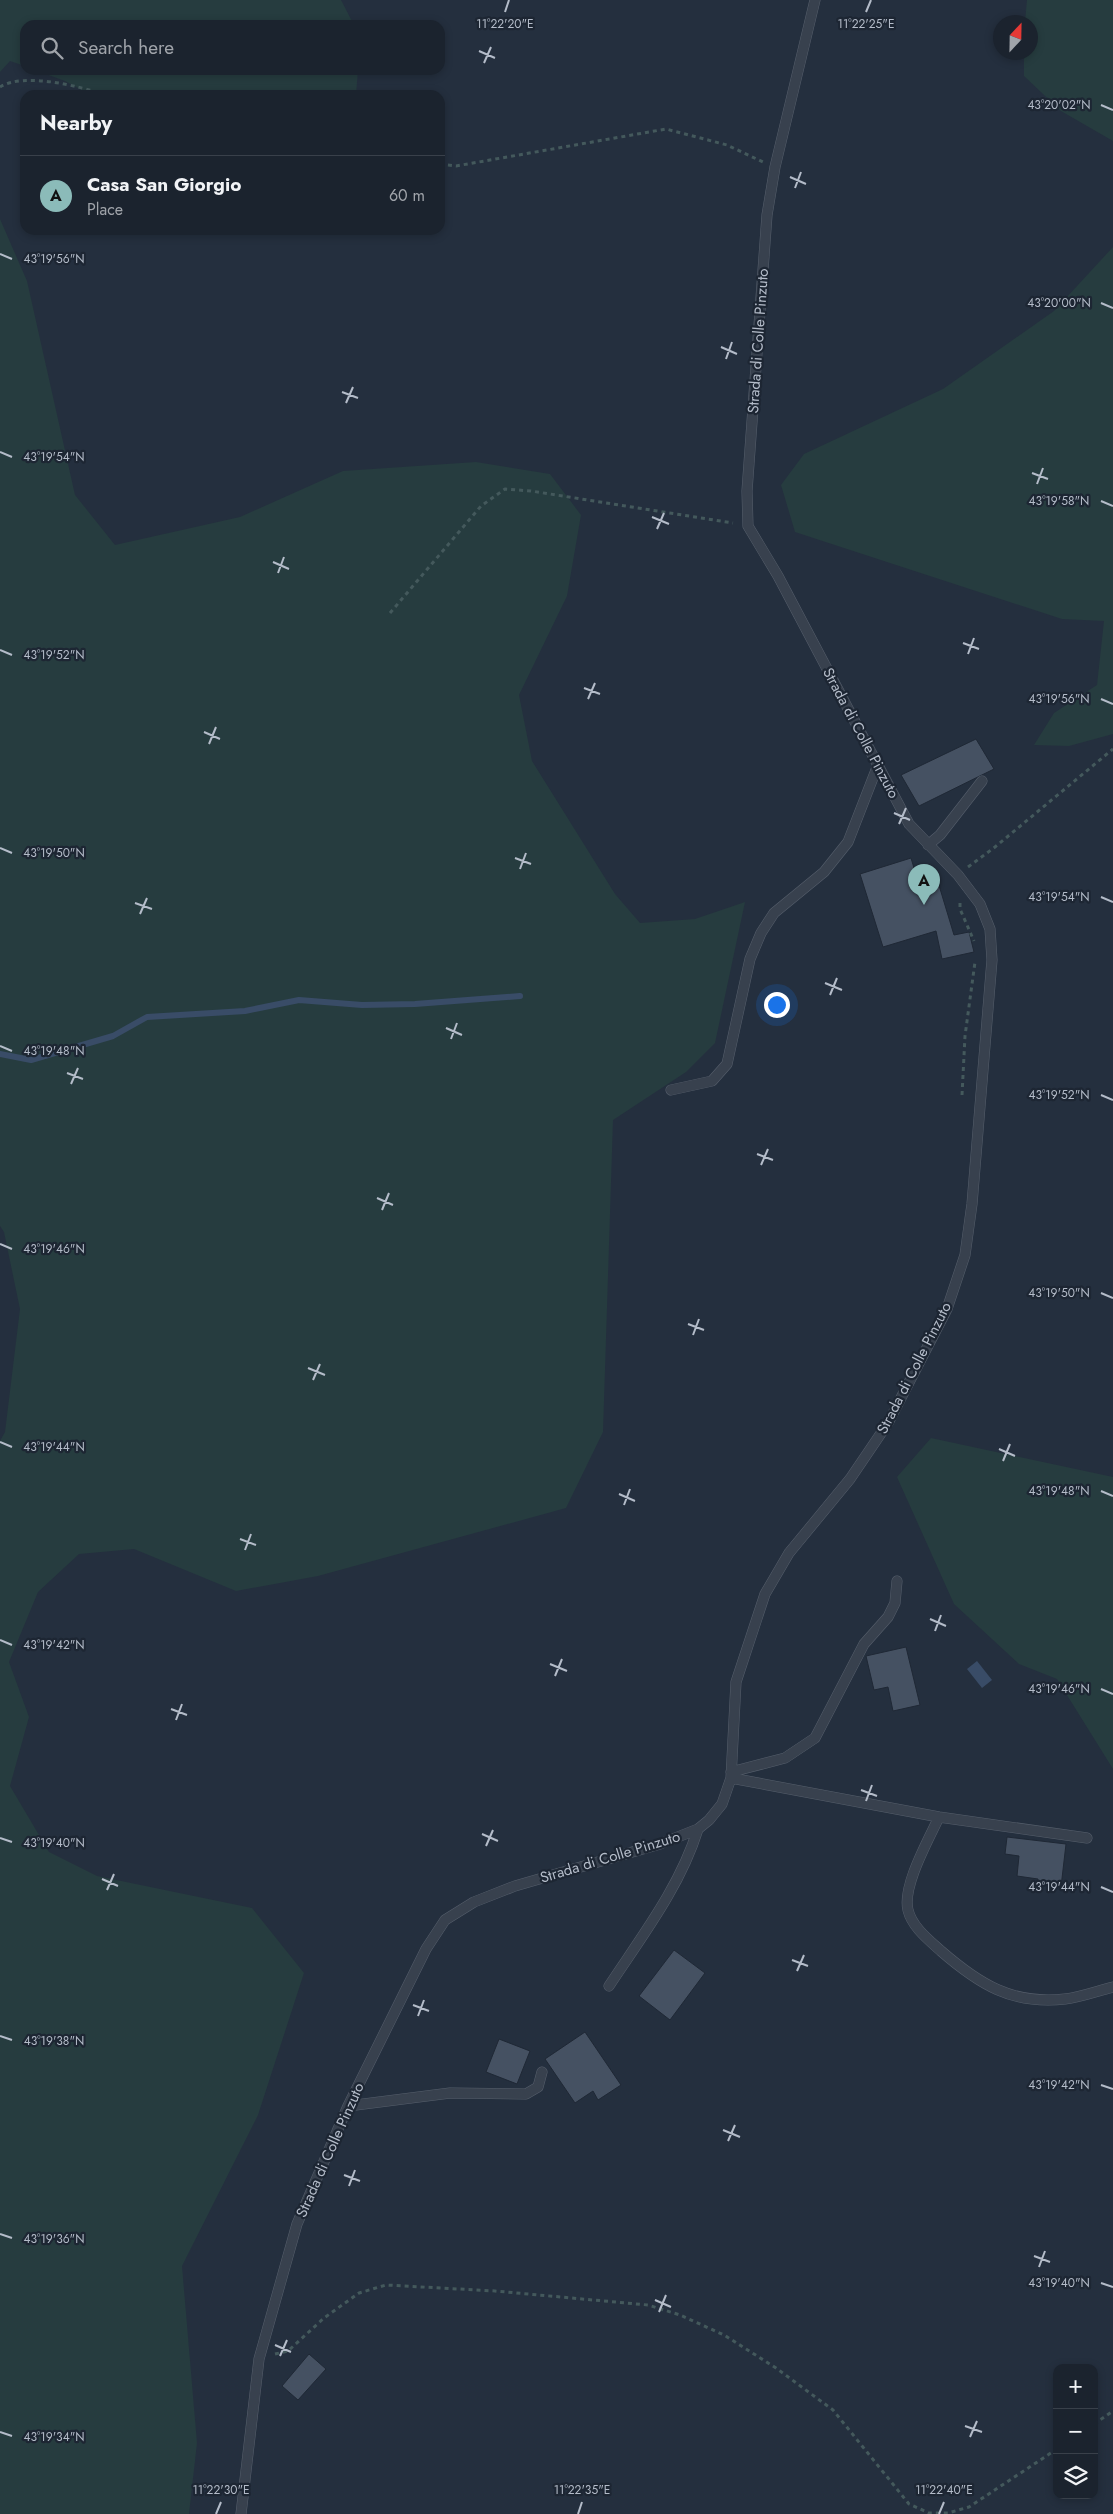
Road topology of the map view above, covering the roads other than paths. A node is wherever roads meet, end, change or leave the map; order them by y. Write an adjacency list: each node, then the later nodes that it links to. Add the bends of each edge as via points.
1 (815, 0): 2 (lane, Strada di Colle Pinzuto, via 775,167 767,215 747,491 748,526)
2 (878, 765): 4 (lane, Strada di Colle Pinzuto, via 909,824); 5 (lane, via 848,842 824,872 774,913 761,933 750,959 727,1064 712,1081)
3 (982, 781): 4 (lane)
4 (928, 845): 7 (lane, Strada di Colle Pinzuto, via 965,883 980,904 990,929 992,960 965,1255 947,1309 888,1423 850,1479 789,1553 765,1594 736,1682)
5 (671, 1090)
6 (897, 1581): 7 (lane, via 895,1603 888,1617 864,1644 815,1738 785,1758)
7 (731, 1775): 8 (lane); 9 (lane, Strada di Colle Pinzuto, via 722,1804)
8 (939, 1816): 10 (lane); 12 (lane, via 909,1889 908,1910 922,1935 969,1976 1000,1992 1034,2000 1065,1999)
9 (698, 1829): 11 (lane, via 690,1855 670,1893); 14 (lane, Strada di Colle Pinzuto, via 660,1844 515,1886 474,1902 445,1920 426,1948)
10 (1087, 1838)
11 (609, 1986)
12 (1113, 1986)
13 (542, 2072): 14 (lane, via 538,2087 526,2094 450,2093)
14 (348, 2106): 15 (lane, Strada di Colle Pinzuto, via 297,2224 259,2359)
15 (241, 2514)

